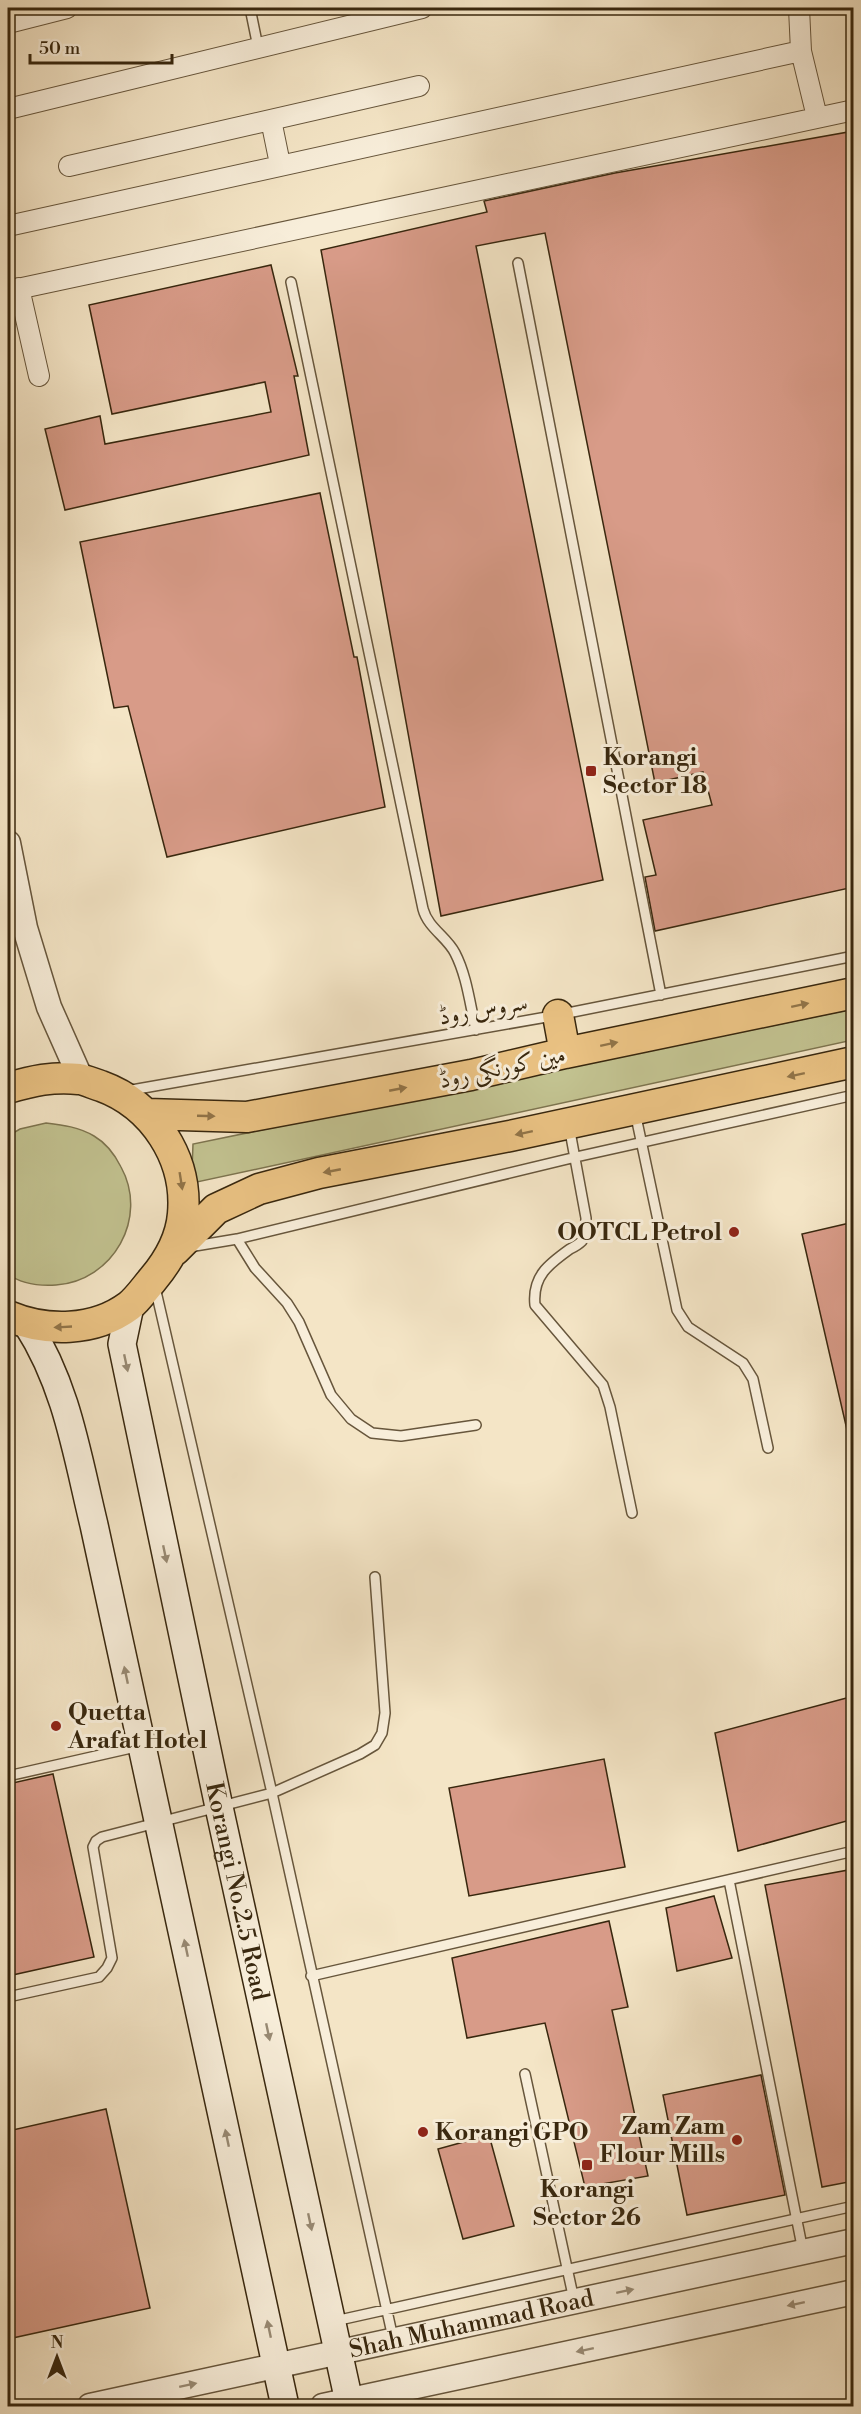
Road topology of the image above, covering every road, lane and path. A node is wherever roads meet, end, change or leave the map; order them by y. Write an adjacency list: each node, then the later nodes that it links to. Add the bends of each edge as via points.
1 (67, 8): 5 (street)
2 (250, 8): 6 (lane)
3 (422, 8): 6 (street)
4 (799, 8): 7 (street)
5 (8, 23)
6 (258, 47): 9 (street)
7 (801, 51): 11 (street); 13 (street)
8 (419, 86): 12 (street)
9 (8, 109)
10 (854, 110): 11 (street)
11 (817, 117): 18 (street)
12 (271, 120): 13 (street); 14 (street)
13 (280, 164): 15 (street)
14 (69, 166)
15 (8, 225)
16 (518, 263): 23 (lane)
17 (291, 282): 25 (lane, via 425,919 455,952)
18 (13, 289): 19 (street)
19 (39, 375)
20 (8, 843): 28 (street, via 25,928 49,1007)
21 (854, 956): 23 (lane, سروس روڈ)
22 (854, 993): 26 (main road, مین کورنگی روڈ, one-way to 22)
23 (660, 995): 24 (lane, سروس روڈ)
24 (558, 1015): 25 (lane, سروس روڈ); 26 (main road)
25 (476, 1030): 30 (lane, سروس روڈ)
26 (565, 1053): 33 (main road, مین کورنگی روڈ, one-way to 26, via 247,1117 471,1076)
27 (854, 1062): 32 (main road, one-way to 32)
28 (81, 1079): 29 (main road, via 42,1078); 30 (main road)
29 (8, 1088)
30 (118, 1092): 33 (main road)
31 (854, 1095): 35 (lane)
32 (634, 1109): 34 (main road); 35 (lane)
33 (147, 1114): 38 (main road, one-way to 38, via 169,1143 182,1178 183,1214)
34 (569, 1124): 36 (lane); 38 (main road, one-way to 38, via 320,1173 259,1189 216,1209)
35 (642, 1143): 36 (lane); 43 (lane, via 677,1310 688,1327 749,1370)
36 (576, 1157): 37 (lane); 44 (lane, via 586,1218 583,1240 541,1274 535,1305 603,1385)
37 (237, 1239): 38 (lane); 42 (lane, via 255,1268 287,1303 331,1395 351,1419 372,1433 401,1436)
38 (175, 1250): 39 (main road)
39 (153, 1279): 40 (main road); 48 (lane)
40 (130, 1306): 41 (main road, one-way to 41, via 98,1322 63,1328); 49 (main road, Korangi No.2.5 Road, one-way to 49, via 122,1344)
41 (17, 1320): 46 (main road, one-way to 41, via 64,1399 43,1349)
42 (476, 1425)
43 (768, 1448)
44 (632, 1513)
45 (375, 1577): 48 (lane, via 385,1713 382,1733 375,1745 360,1754)
46 (142, 1746): 47 (lane); 50 (main road)
47 (8, 1776)
48 (272, 1793): 49 (lane); 53 (lane)
49 (219, 1807): 50 (lane); 64 (main road, Korangi No.2.5 Road, one-way to 64)
50 (158, 1823): 54 (lane, via 102,1837 93,1847 112,1958 107,1968 99,1977); 67 (main road, one-way to 50)
51 (854, 1851): 52 (lane)
52 (729, 1880): 53 (lane); 57 (lane)
53 (311, 1976): 63 (lane)
54 (8, 1997)
55 (525, 2074): 60 (lane)
56 (854, 2206): 57 (lane)
57 (797, 2218): 59 (lane); 60 (lane)
58 (854, 2241): 59 (street, Shah Muhammad Road)
59 (804, 2252): 62 (street, Shah Muhammad Road, one-way to 59)
60 (567, 2270): 62 (lane); 63 (lane)
61 (854, 2292): 68 (street, Shah Muhammad Road, one-way to 68)
62 (574, 2302): 65 (street, Shah Muhammad Road)
63 (387, 2309): 64 (lane); 65 (lane)
64 (332, 2321): 66 (main road, Korangi No.2.5 Road)
65 (394, 2342): 66 (street, Shah Muhammad Road)
66 (339, 2354): 67 (street, Shah Muhammad Road); 69 (main road, Korangi No.2.5 Road)
67 (276, 2365): 70 (street, Shah Muhammad Road, one-way to 67); 71 (main road)
68 (398, 2399): 69 (street, Shah Muhammad Road)
69 (350, 2404): 72 (street, Shah Muhammad Road)
70 (90, 2406)
71 (285, 2406)
72 (323, 2406)

